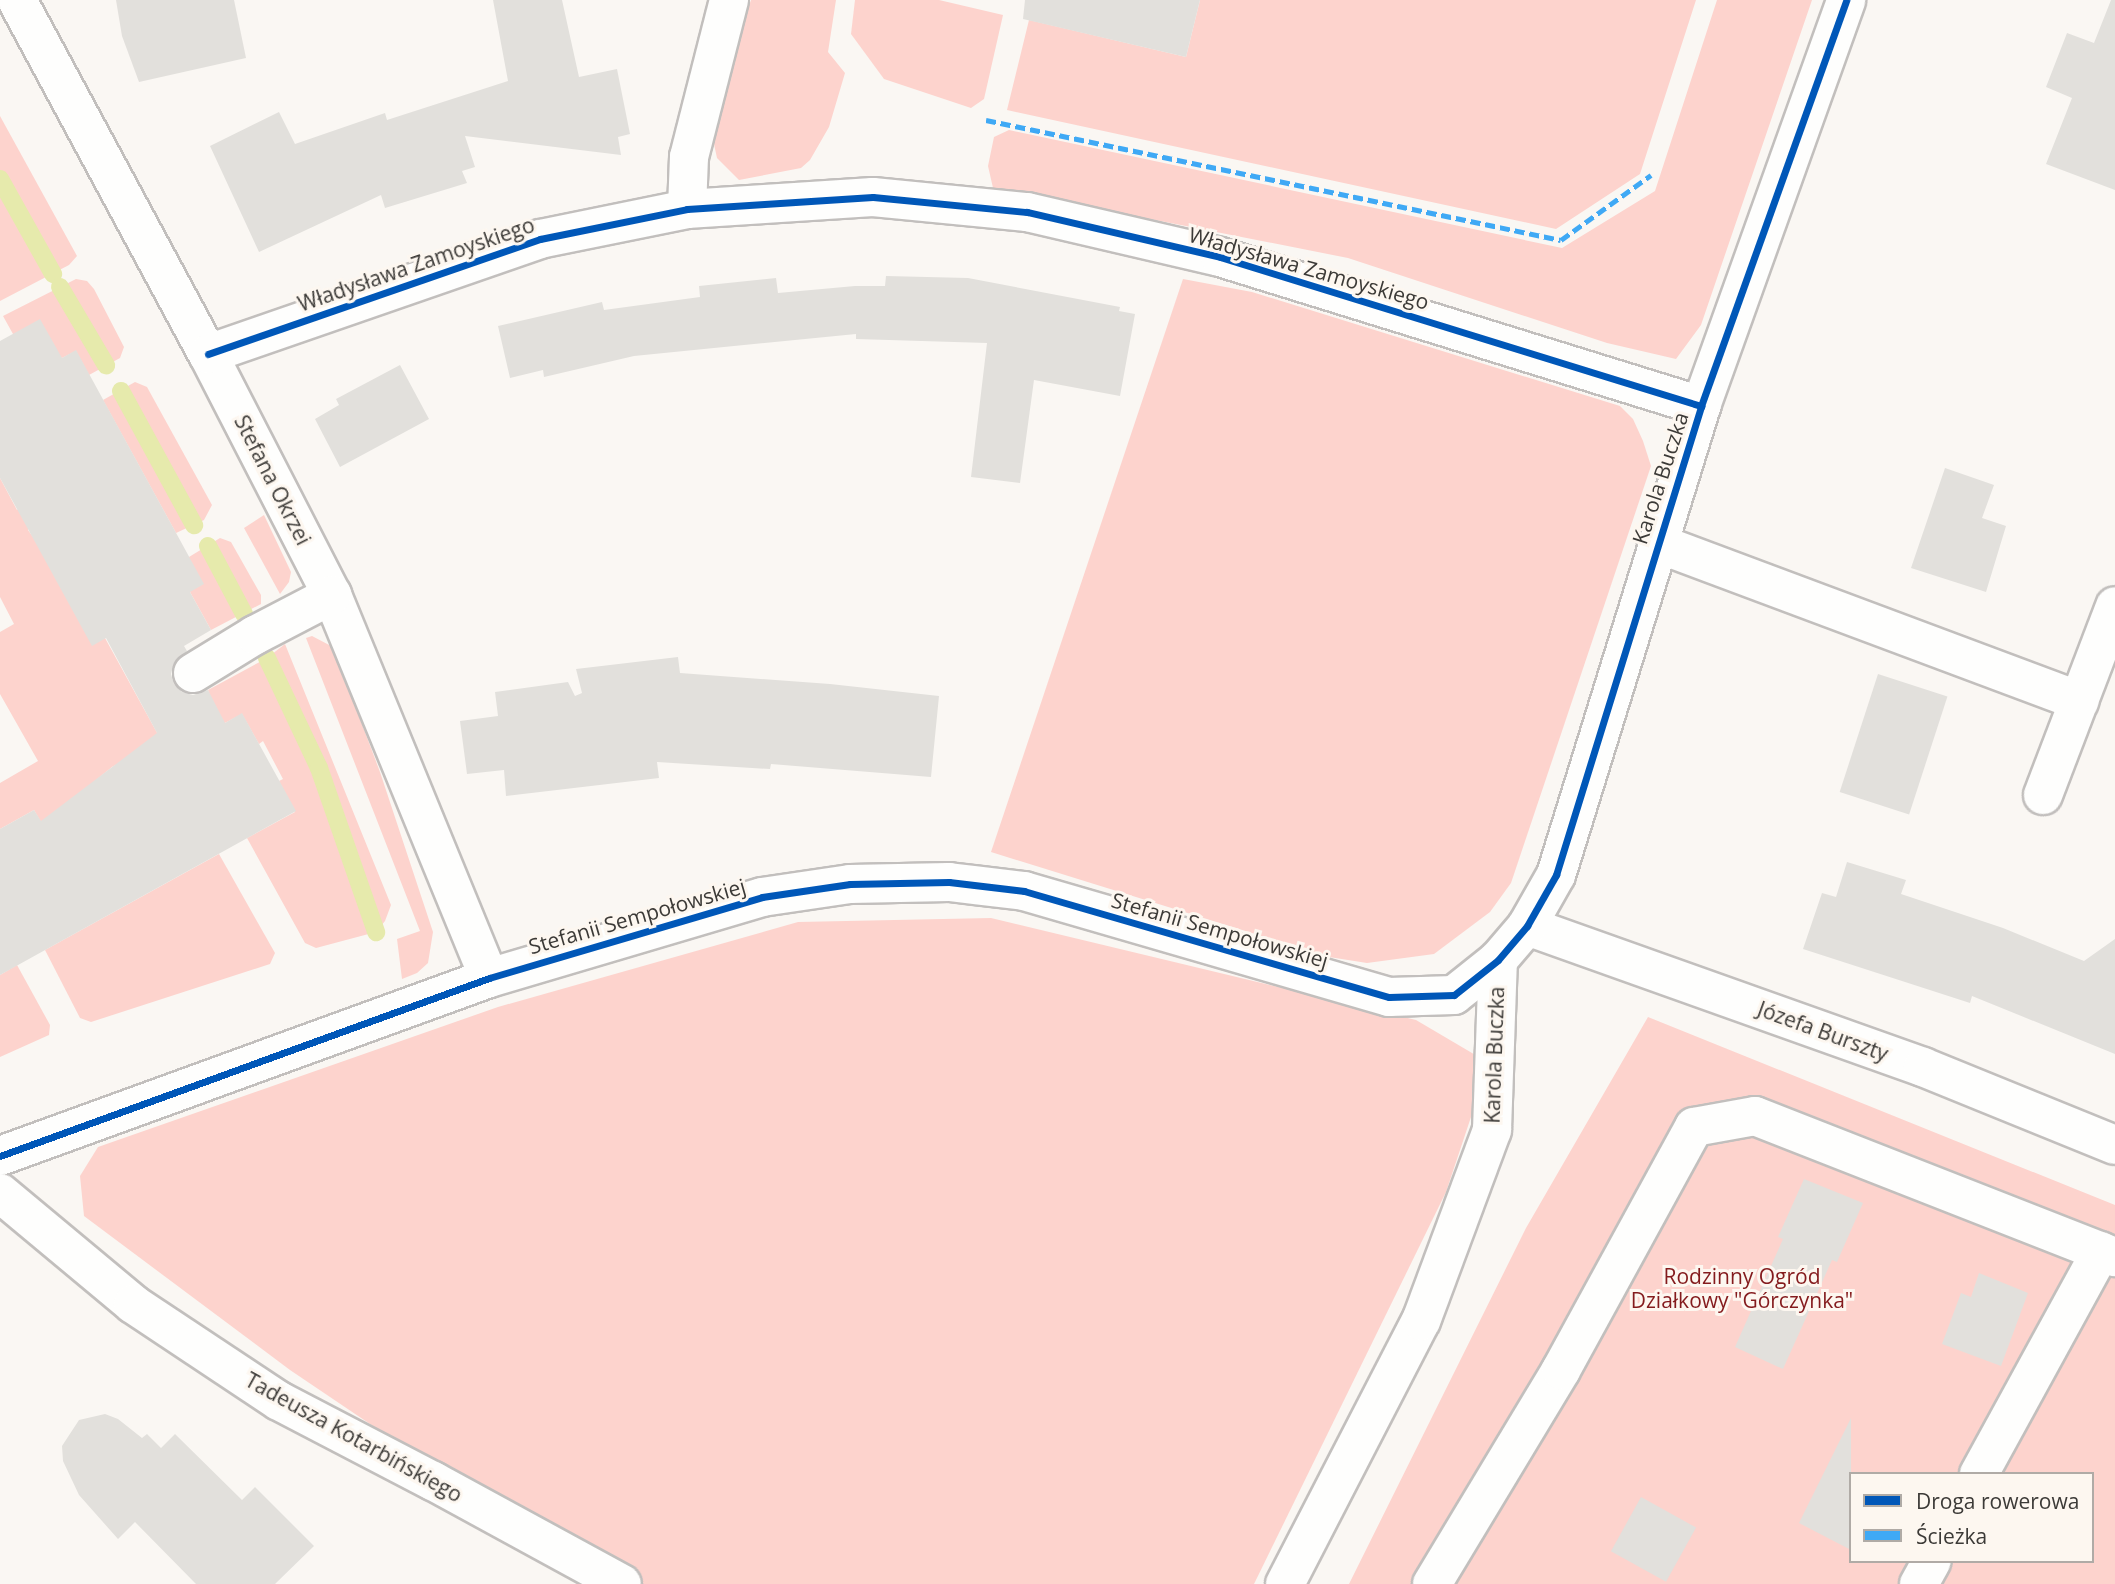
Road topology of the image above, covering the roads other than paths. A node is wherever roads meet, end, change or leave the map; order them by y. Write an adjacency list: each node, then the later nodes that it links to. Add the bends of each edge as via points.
1 (17, 0): 5 (street, Stefana Okrzei)
2 (729, 0): 4 (street, via 689,157)
3 (1846, 0): 6 (street, Karola Buczka)
4 (687, 209): 5 (street, Władysława Zamoyskiego, via 540,239); 6 (street, Władysława Zamoyskiego, via 873,197 1027,212 1220,257)
5 (208, 354): 8 (street, Stefana Okrzei)
6 (1701, 406): 7 (street, Karola Buczka)
7 (1657, 543): 11 (street); 13 (street, Karola Buczka, via 1556,875)
8 (332, 595): 10 (street); 15 (street, Stefana Okrzei)
9 (2115, 606): 11 (street)
10 (193, 673)
11 (2079, 701): 12 (street)
12 (2043, 795)
13 (1527, 926): 14 (street, Karola Buczka); 16 (street, Józefa Burszty, via 1923,1067)
14 (1498, 960): 15 (street, Stefanii Sempołowskiej, via 1454,995 1389,997 1024,891 949,882 850,884 762,897); 23 (street, Karola Buczka, via 1492,1130 1421,1321)
15 (489, 978): 17 (street, Stefanii Sempołowskiej)
16 (2115, 1146)
17 (0, 1156)
18 (0, 1193): 22 (street, Tadeusza Kotarbińskiego, via 133,1304 279,1401)
19 (2108, 1254): 20 (street); 24 (street, via 1755,1115 1694,1127 1561,1370)
20 (1980, 1472)
21 (1931, 1563): 25 (street)
22 (622, 1584)
23 (1285, 1584)
24 (1432, 1584)
25 (1919, 1584)

